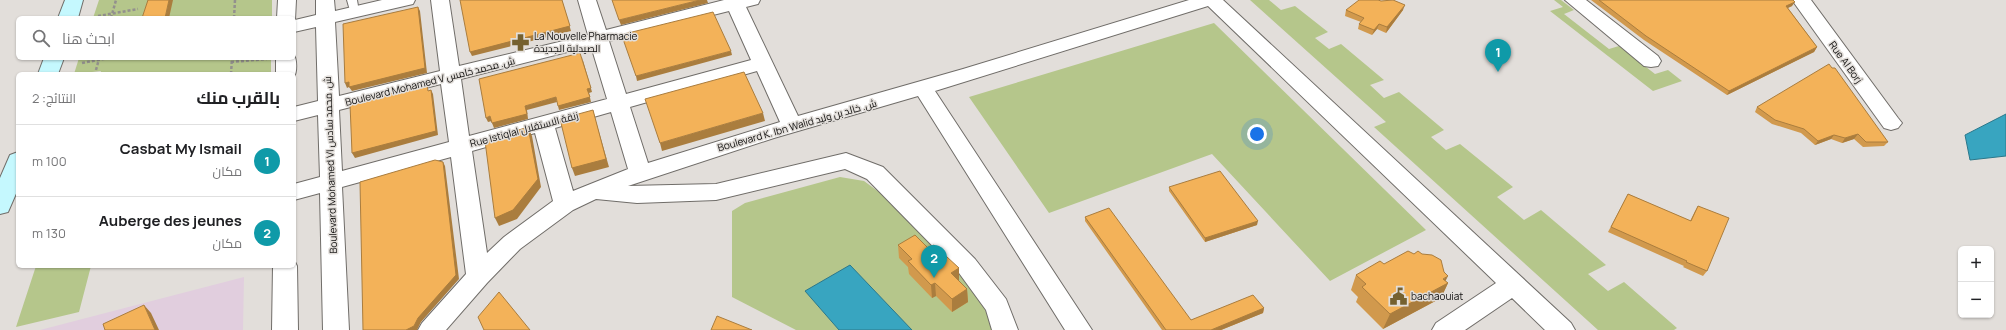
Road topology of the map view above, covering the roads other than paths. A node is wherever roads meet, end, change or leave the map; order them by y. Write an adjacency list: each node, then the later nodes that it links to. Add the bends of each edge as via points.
1 (74, 0): 12 (main road)
2 (287, 0): 13 (street)
3 (406, 0): 10 (street)
4 (440, 0): 22 (street)
5 (587, 0): 15 (street)
6 (1210, 0): 23 (street, Boulevard K. Ibn Walid ش. خالد بن وليد); 40 (street)
7 (1574, 0): 18 (street)
8 (1801, 0): 27 (street, Rue Al Borj)
9 (740, 1): 15 (street, Boulevard Mohamed V ش. محمد خامس); 19 (street)
10 (353, 6): 11 (street)
11 (325, 9): 14 (street); 25 (street, Boulevard Mohamed VI ش. محمد سادس)
12 (69, 16)
13 (287, 16)
14 (296, 25)
15 (599, 38): 22 (street, Boulevard Mohamed V ش. محمد خامس); 24 (street)
16 (53, 60): 20 (main road)
17 (286, 60): 21 (street)
18 (1651, 61)
19 (763, 63): 24 (street, Rue Istiqlal زنقة الاستقلال); 29 (street)
20 (49, 72)
21 (286, 72)
22 (451, 76): 25 (street, Boulevard Mohamed V ش. محمد خامس); 30 (street)
23 (922, 88): 29 (street, Boulevard K. Ibn Walid ش. خالد بن وليد); 45 (street)
24 (619, 103): 28 (street, Rue Istiqlal زنقة الاستقلال); 32 (street)
25 (328, 107): 26 (street, Boulevard Mohamed V ش. محمد خامس); 33 (street, Boulevard Mohamed VI ش. محمد سادس)
26 (296, 114)
27 (1891, 123)
28 (543, 124): 30 (street, Rue Istiqlal زنقة الاستقلال); 36 (street)
29 (792, 126): 32 (street, Boulevard K. Ibn Walid ش. خالد بن وليد)
30 (460, 147): 33 (street, Rue Istiqlal زنقة الاستقلال); 39 (street)
31 (16, 168): 37 (main road)
32 (640, 173): 34 (street, Boulevard K. Ibn Walid ش. خالد بن وليد)
33 (331, 183): 35 (street, Rue Istiqlal زنقة الاستقلال); 42 (street, Boulevard Mohamed VI ش. محمد سادس)
34 (592, 191): 36 (street, Boulevard K. Ibn Walid ش. خالد بن وليد); 44 (street, via 637,195 716,192 846,161 875,173 967,266 997,306)
35 (296, 192)
36 (565, 204): 39 (street, Boulevard K. Ibn Walid ش. خالد بن وليد, via 512,243)
37 (0, 206)
38 (285, 268): 41 (street)
39 (478, 276): 43 (street, Boulevard K. Ibn Walid ش. خالد بن وليد)
40 (1513, 284): 46 (street); 47 (street)
41 (285, 330)
42 (336, 330)
43 (431, 330)
44 (1006, 330)
45 (1079, 330)
46 (1445, 330)
47 (1562, 330)

